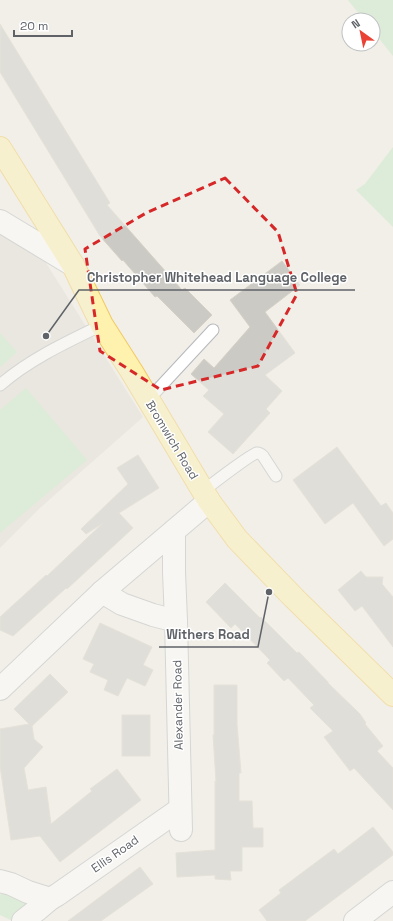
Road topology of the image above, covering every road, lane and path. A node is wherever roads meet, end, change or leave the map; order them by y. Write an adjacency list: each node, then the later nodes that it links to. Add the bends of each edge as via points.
1 (0, 148): 3 (main road, Bromwich Road)
2 (0, 222): 3 (street)
3 (73, 266): 4 (main road, Bromwich Road)
4 (102, 325): 6 (lane, via 59,346 11,375); 7 (main road, Bromwich Road)
5 (213, 330): 7 (lane)
6 (0, 385)
7 (148, 400): 9 (main road, Bromwich Road)
8 (276, 476): 9 (lane, via 263,456 257,453)
9 (206, 496): 10 (street); 14 (main road, Bromwich Road, via 237,539)
10 (174, 531): 11 (street); 12 (street, Alexander Road)
11 (102, 592): 12 (street, via 122,604); 13 (street)
12 (176, 621): 15 (street, Alexander Road)
13 (0, 689)
14 (393, 695)
15 (180, 808): 16 (street, Alexander Road); 19 (street, Ellis Road)
16 (181, 830)
17 (0, 880): 19 (street)
18 (393, 892): 21 (street)
19 (50, 898): 20 (street, Ellis Road)
20 (23, 921)
21 (355, 921)

